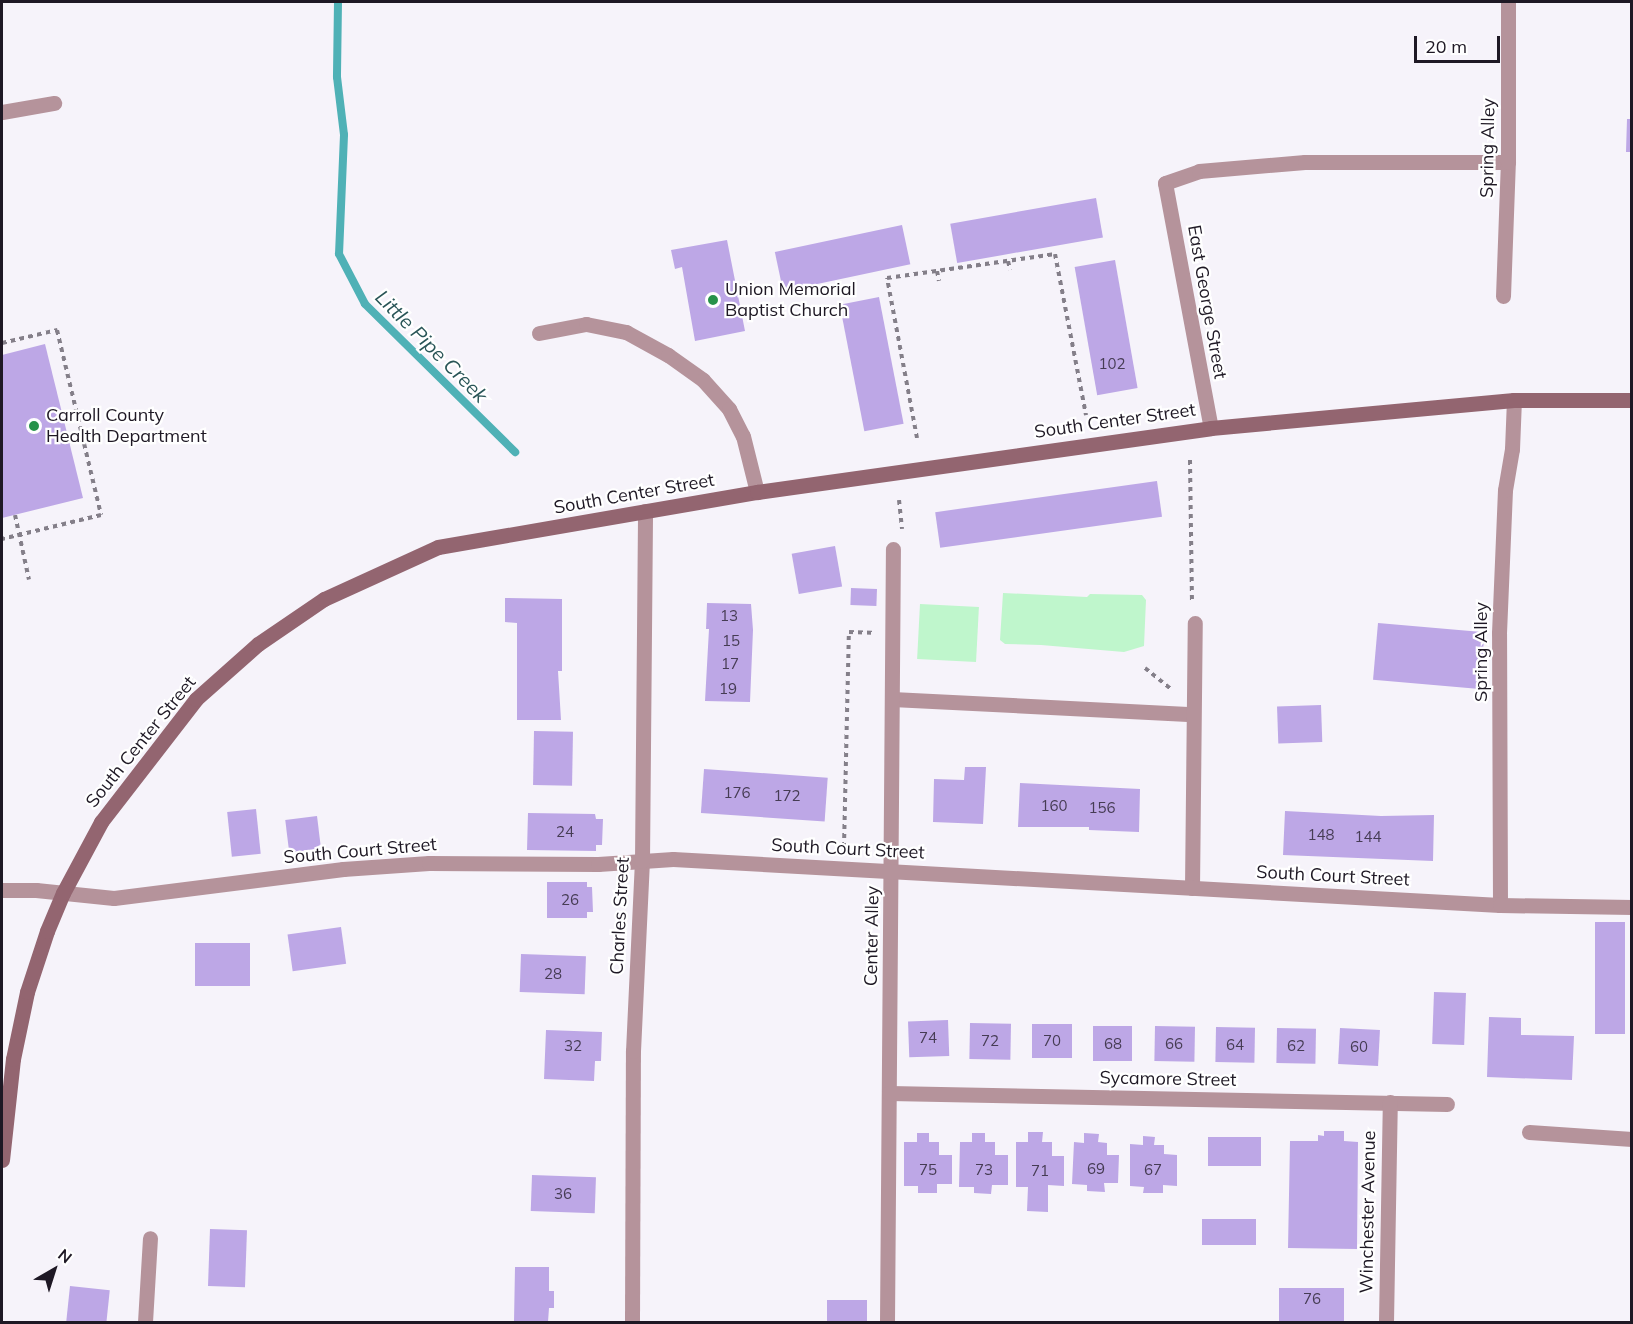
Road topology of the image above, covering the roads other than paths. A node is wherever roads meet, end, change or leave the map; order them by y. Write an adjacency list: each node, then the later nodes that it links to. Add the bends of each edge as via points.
1 (1508, 2): 4 (street, Spring Alley)
2 (54, 103): 3 (street)
3 (2, 112)
4 (1508, 162): 5 (street, Spring Alley); 9 (street, East George Street, via 1305,162 1199,171 1165,183)
5 (1503, 296)
6 (539, 333): 10 (street, via 586,324 626,332 703,380 729,409 743,436)
7 (1514, 400): 8 (street, South Center Street); 9 (street, South Center Street); 21 (street, Spring Alley, via 1504,500 1499,633)
8 (1632, 400)
9 (1211, 428): 10 (street, South Center Street)
10 (757, 492): 11 (street, South Center Street)
11 (645, 511): 16 (street, Charles Street); 20 (street, South Center Street, via 438,547 324,599 258,644 196,699 101,822)
12 (893, 549): 14 (street, Center Alley)
13 (1196, 624): 15 (street)
14 (892, 699): 15 (street); 17 (street, Center Alley)
15 (1194, 714): 18 (street)
16 (642, 861): 17 (street, South Court Street, via 712,860); 20 (street, South Court Street, via 429,863 343,869 114,898); 31 (street, Charles Street, via 633,1051)
17 (892, 871): 18 (street, South Court Street); 23 (street, Center Alley)
18 (1192, 888): 21 (street, South Court Street)
19 (2, 891): 20 (street, South Court Street)
20 (63, 893): 28 (street, South Center Street, via 27,992 13,1059)
21 (1500, 905): 22 (street, South Court Street)
22 (1632, 907)
23 (889, 1093): 24 (street, Sycamore Street); 32 (street, Center Alley)
24 (1390, 1102): 25 (street, Sycamore Street); 33 (street, Winchester Avenue)
25 (1447, 1104)
26 (1529, 1132): 27 (street)
27 (1632, 1139)
28 (2, 1160)
29 (150, 1238): 30 (street)
30 (145, 1323)
31 (632, 1323)
32 (887, 1323)
33 (1386, 1323)

